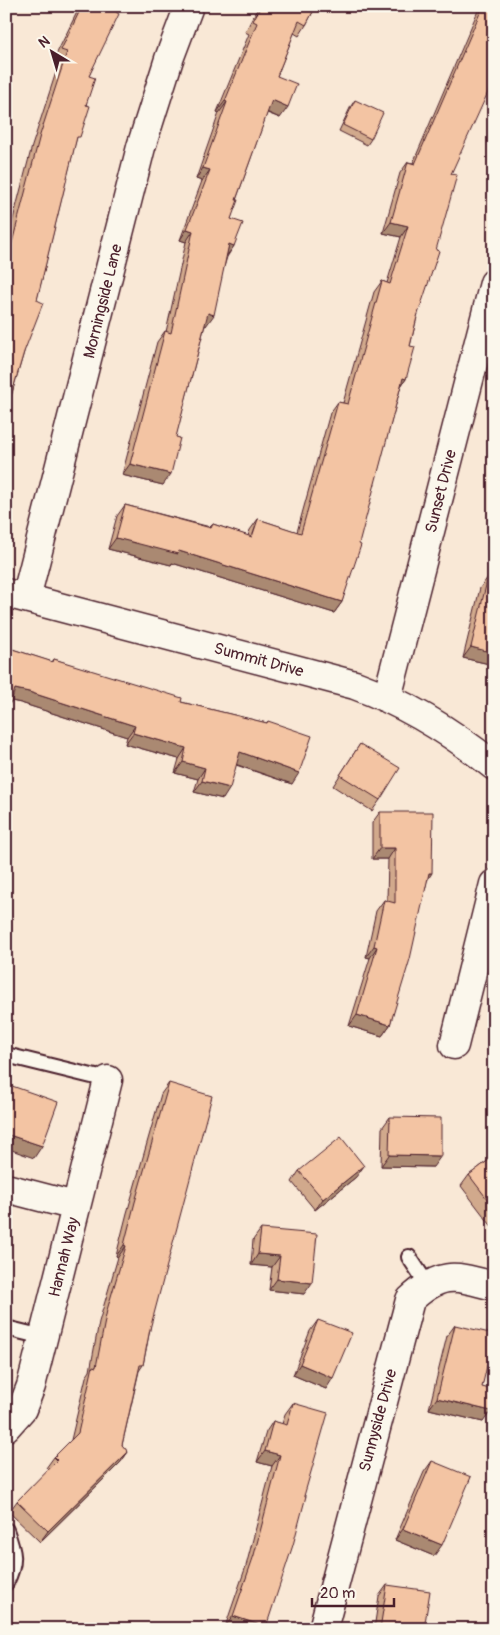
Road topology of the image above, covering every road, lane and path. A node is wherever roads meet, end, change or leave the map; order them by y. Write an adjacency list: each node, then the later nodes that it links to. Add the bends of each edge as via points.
1 (189, 6): 4 (street, Morningside Lane, via 142,147)
2 (494, 283): 3 (street, Sunset Drive)
3 (486, 342): 5 (street, Sunset Drive)
4 (16, 596): 5 (street, Summit Drive, via 338,680)
5 (387, 698): 6 (street, Summit Drive, via 444,731)
6 (494, 766)
7 (494, 884): 8 (street)
8 (454, 1045)
9 (6, 1055): 10 (lane)
10 (108, 1080): 12 (street, Hannah Way)
11 (6, 1188): 12 (street)
12 (75, 1206): 17 (street, Hannah Way)
13 (409, 1257): 14 (lane)
14 (427, 1284): 15 (street, Sunnyside Drive, via 449,1277); 21 (street, Sunnyside Drive, via 410,1300 403,1323)
15 (494, 1286)
16 (6, 1328): 17 (lane)
17 (43, 1337): 18 (street, Hannah Way, via 22,1409)
18 (6, 1427)
19 (6, 1530): 20 (lane, via 14,1551 14,1568)
20 (6, 1583)
21 (323, 1629)

